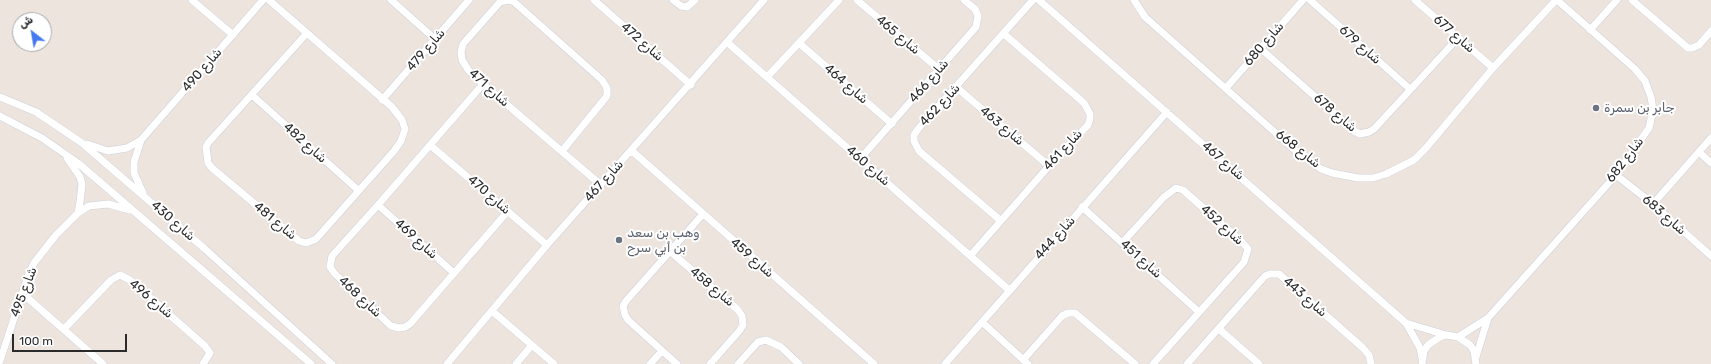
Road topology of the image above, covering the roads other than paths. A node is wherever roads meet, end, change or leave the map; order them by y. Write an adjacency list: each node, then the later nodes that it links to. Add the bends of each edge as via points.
1 (192, 0): 27 (street)
2 (263, 0): 27 (street, شارع 490)
3 (269, 0): 25 (street, شارع 481)
4 (390, 0): 29 (street)
5 (469, 0): 29 (street, شارع 479)
6 (508, 0): 36 (street, شارع 471, via 500,2 463,44 460,52 469,71); 51 (street, شارع 471, via 514,2 602,80 606,88 607,96)
7 (594, 0): 37 (street, شارع 472)
8 (673, 0): 9 (street, via 686,7)
9 (695, 0)
10 (764, 0): 30 (street, شارع 467)
11 (839, 0): 31 (street)
12 (857, 0): 34 (street, شارع 465)
13 (964, 0): 34 (street, شارع 466, via 975,9 978,16 976,27)
14 (1032, 0): 26 (street, شارع 462)
15 (1039, 0): 44 (street, شارع 467)
16 (1134, 0): 39 (street, شارع 668, via 1145,17)
17 (1303, 0): 32 (street, شارع 680)
18 (1310, 0): 40 (street, شارع 679)
19 (1415, 0): 28 (street, شارع 677)
20 (1556, 0): 23 (street, شارع 682); 33 (street, شارع 668)
21 (1617, 0): 23 (street)
22 (1632, 0): 24 (street, via 1688,48 1699,45)
23 (1590, 30): 58 (street, شارع 682, via 1645,81 1651,97 1653,110 1649,128)
24 (1711, 31)
25 (307, 33): 41 (street, شارع 481); 43 (street, شارع 481)
26 (1004, 34): 38 (street, شارع 462); 57 (street, شارع 461, via 1084,103 1090,114 1088,124)
27 (232, 35): 48 (street, شارع 490)
28 (1458, 38): 33 (street, شارع 677); 40 (street, شارع 678)
29 (435, 39): 43 (street, شارع 479)
30 (728, 43): 35 (street, شارع 460); 37 (street, شارع 467)
31 (799, 43): 35 (street); 46 (street, شارع 464)
32 (1260, 48): 39 (street, شارع 680); 40 (street, شارع 678, via 1360,134 1374,129)
33 (1493, 68): 39 (street, شارع 668, via 1414,160 1372,178 1332,174 1316,166)
34 (940, 70): 46 (street, شارع 466)
35 (767, 77): 55 (street, شارع 460)
36 (483, 84): 50 (street, شارع 468); 51 (street, شارع 471)
37 (691, 85): 52 (street, شارع 467)
38 (956, 87): 57 (street, شارع 463); 69 (street, شارع 462, via 918,129 914,141 919,151)
39 (1226, 88)
40 (1410, 89)
41 (252, 95): 60 (street, شارع 482); 60 (street, شارع 481, via 208,143 206,154 212,168 299,241 306,243 316,239)
42 (0, 97): 49 (street, شارع 430, via 36,112)
43 (382, 100): 60 (street, شارع 481, via 392,107 405,129 394,151)
44 (1167, 112): 64 (street, شارع 444); 82 (street, شارع 467)
45 (0, 116): 53 (street, شارع 430)
46 (892, 124): 55 (street, شارع 466)
47 (1711, 138): 54 (street)
48 (141, 140): 49 (street, شارع 490, via 127,148 108,151); 61 (street, شارع 490, via 134,162 134,173)
49 (82, 143): 61 (street, شارع 430)
50 (430, 145): 63 (street, شارع 468); 66 (street, شارع 470)
51 (562, 151): 59 (street, شارع 471)
52 (632, 151): 59 (street, شارع 467); 68 (street, شارع 459)
53 (64, 152): 65 (street, شارع 430); 67 (street, via 80,177 82,191)
54 (1699, 152): 56 (street); 62 (street)
55 (860, 159): 73 (street, شارع 460)
56 (1711, 163)
57 (1049, 166): 69 (street, شارع 461)
58 (1616, 174): 62 (street, شارع 683); 80 (street, شارع 682)
59 (601, 185): 71 (street, شارع 467)
60 (358, 190)
61 (147, 198): 98 (street, شارع 430)
62 (1653, 204): 74 (street, شارع 683)
63 (378, 205): 75 (street, شارع 469); 75 (street, شارع 468, via 332,256 330,267 391,326 399,328 410,324)
64 (1082, 207): 70 (street, شارع 451); 76 (street, شارع 444)
65 (134, 211): 67 (street, شارع 495, via 108,204 89,206); 97 (street, شارع 430)
66 (508, 211): 71 (street, شارع 470); 75 (street, شارع 468)
67 (78, 213): 77 (street, شارع 495, via 34,263)
68 (703, 214): 72 (street); 107 (street, شارع 459)
69 (1000, 220): 73 (street, شارع 461)
70 (1122, 243): 79 (street, شارع 451); 79 (street, شارع 452, via 1164,197 1176,188 1183,190 1242,242 1248,249 1244,262)
71 (547, 246): 78 (street, شارع 467)
72 (671, 252): 90 (street, via 624,306 628,320); 104 (street, شارع 458, via 742,316 743,325 740,330)
73 (970, 256): 76 (street, شارع 460)
74 (1711, 256)
75 (454, 273)
76 (1009, 290): 81 (street, شارع 444)
77 (22, 293): 83 (street); 87 (street, شارع 495)
78 (492, 311): 88 (street); 99 (street, شارع 467)
79 (1199, 312): 110 (street, شارع 452)
80 (1488, 318): 86 (street, شارع 682); 92 (street, شارع 682)
81 (982, 322): 93 (street); 108 (street, شارع 444)
82 (1406, 323): 85 (street, شارع 467); 94 (street, شارع 467, via 1419,344)
83 (64, 329): 95 (street); 96 (street, شارع 496, via 111,280 120,275 130,280 205,346 210,353)
84 (1218, 329): 111 (street, شارع 443); 112 (street); 113 (street, شارع 443, via 1264,276 1279,274 1363,348 1369,355)
85 (1447, 335): 86 (street, شارع 467); 94 (street, via 1428,345)
86 (1458, 337): 92 (street, via 1470,344)
87 (6, 342): 89 (street); 91 (street, شارع 495)
88 (532, 345): 100 (street); 101 (street)
89 (0, 347)
90 (662, 351): 102 (street); 103 (street)
91 (0, 361)
92 (1476, 361)
93 (1025, 362): 109 (street, via 1062,316 1075,313)
94 (1422, 362)
95 (99, 363)
96 (203, 364)
97 (311, 364)
98 (332, 364)
99 (447, 364)
100 (516, 364)
101 (554, 364)
102 (650, 364)
103 (677, 364)
104 (710, 364)
105 (738, 364): 106 (street, via 758,342 766,340 781,347)
106 (800, 364)
107 (874, 364)
108 (944, 364)
109 (1135, 364)
110 (1153, 364)
111 (1187, 364)
112 (1259, 364)
113 (1371, 364)

